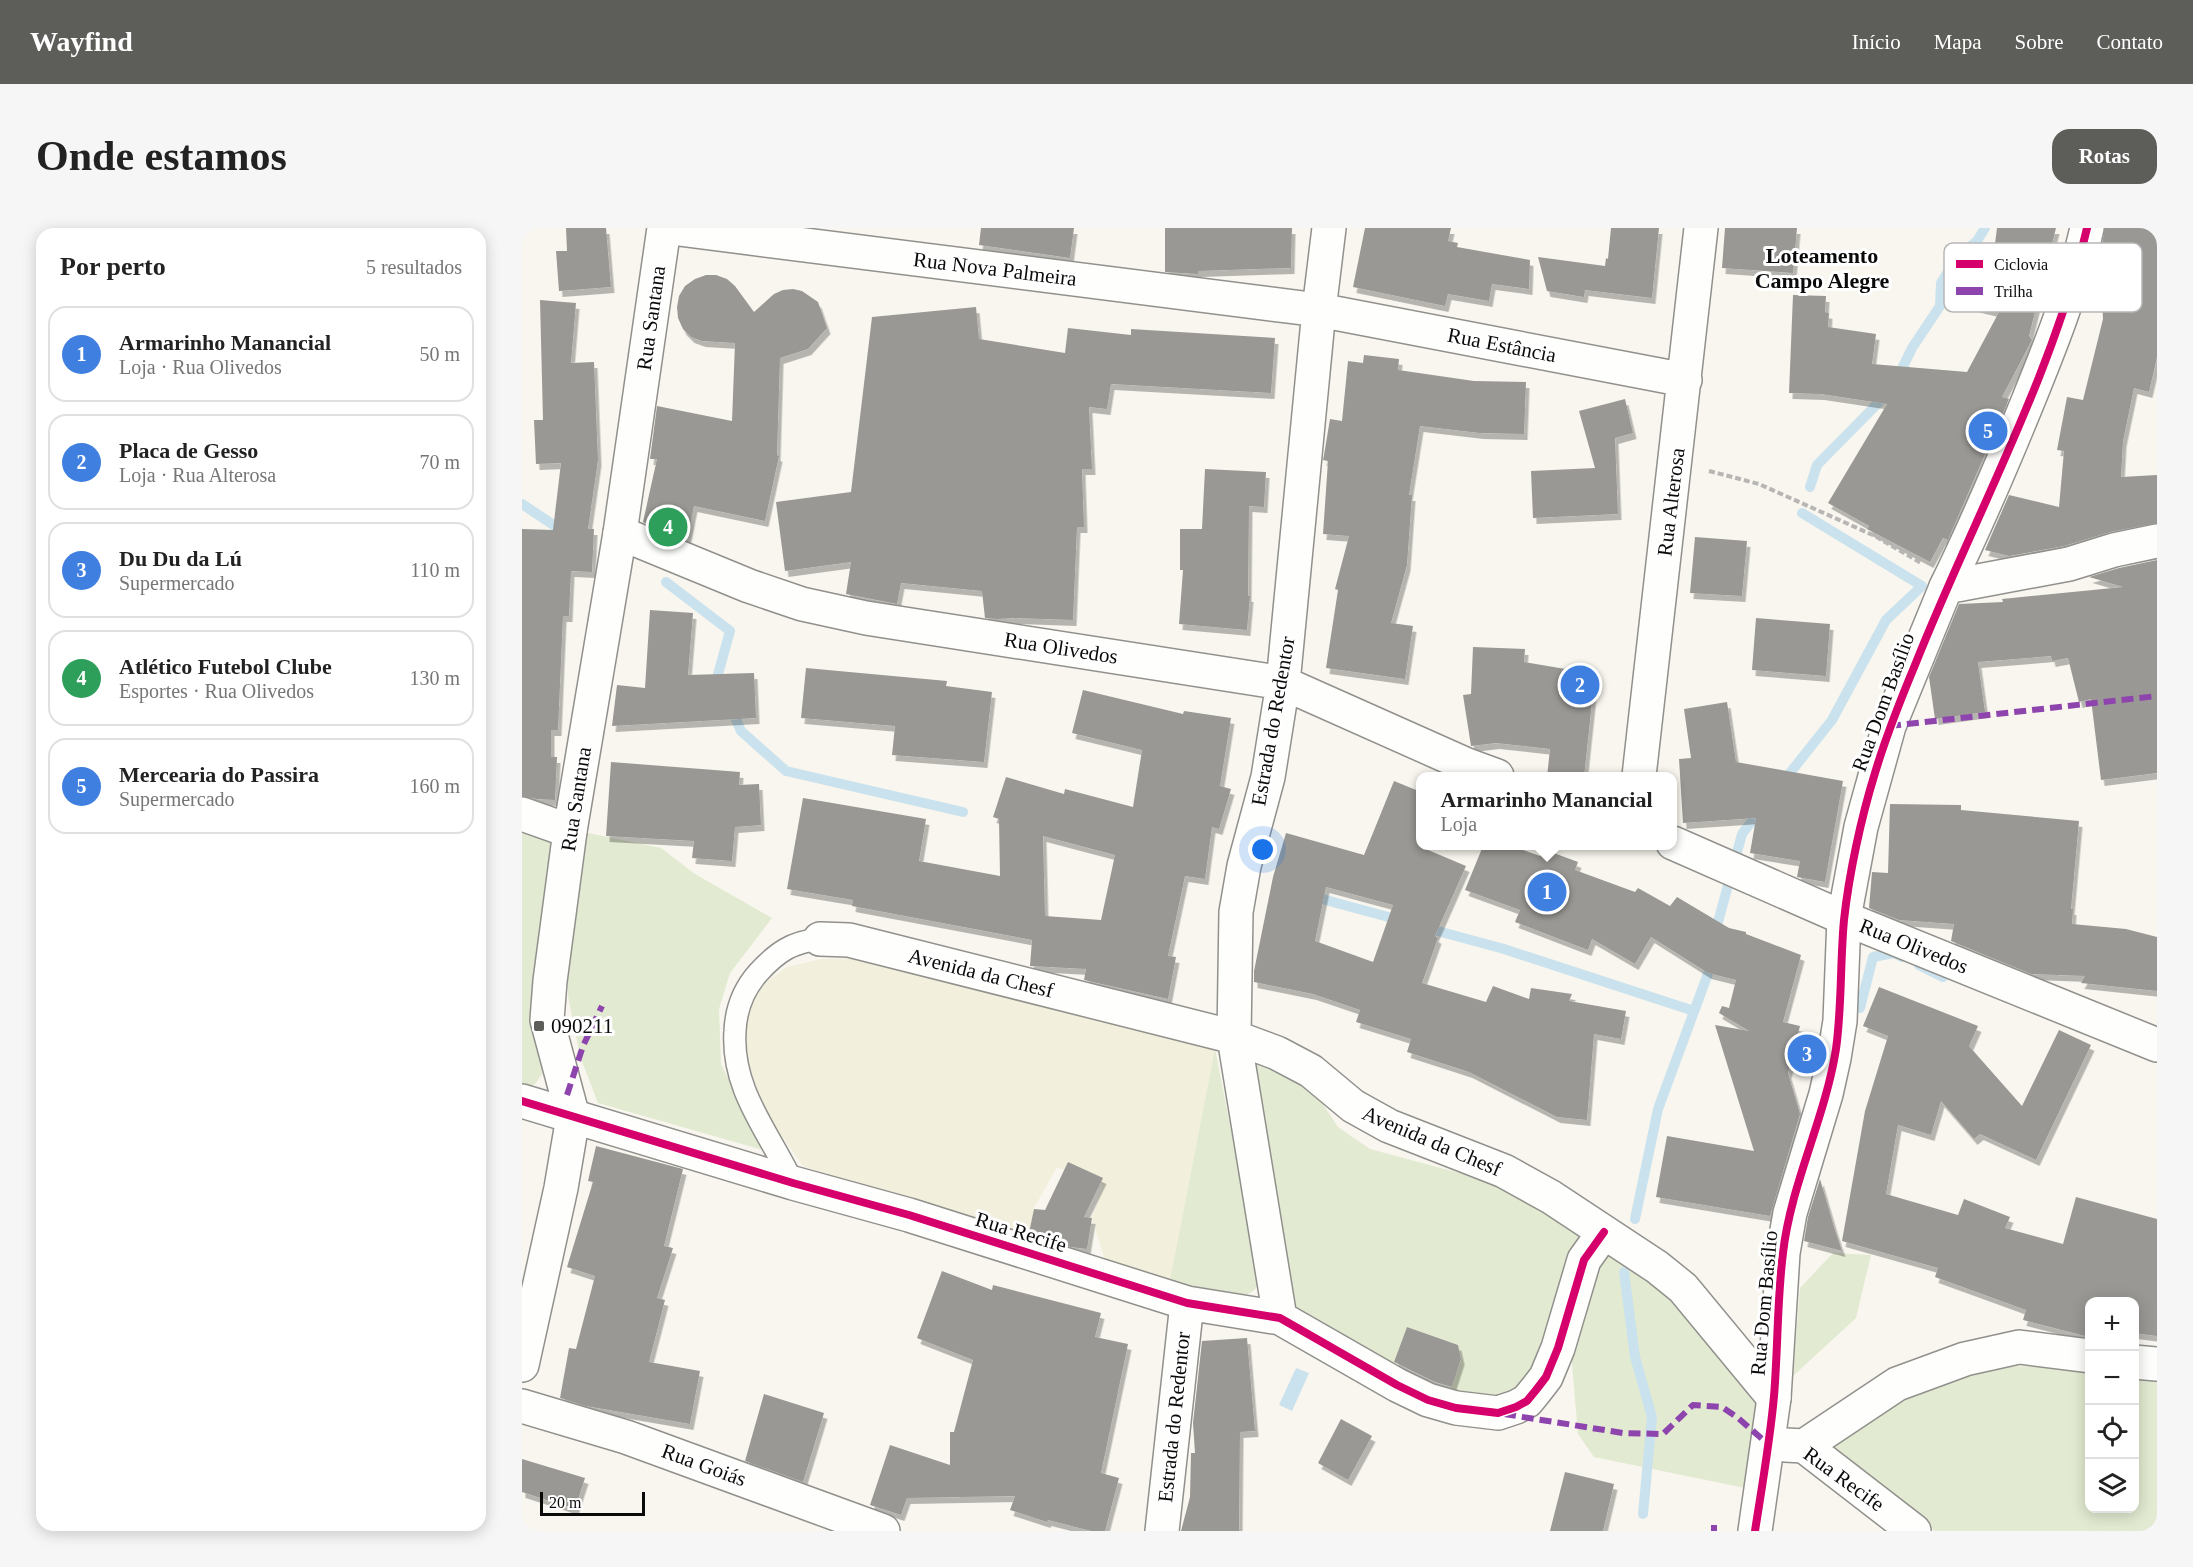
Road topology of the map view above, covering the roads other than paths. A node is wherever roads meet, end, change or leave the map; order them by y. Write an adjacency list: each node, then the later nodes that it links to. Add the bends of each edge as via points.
1 (664, 228): 10 (street, Rua Santana)
2 (671, 228): 7 (street, Rua Nova Palmeira)
3 (1329, 228): 7 (street, Estrada do Redentor)
4 (1701, 228): 9 (street, Rua Alterosa)
5 (2087, 228): 6 (street, Rua Dom Basílio)
6 (2083, 243)
7 (1319, 310): 9 (street, Rua Estância); 13 (street, Estrada do Redentor)
8 (2062, 312): 12 (street, Rua Dom Basílio, via 2007,453)
9 (1685, 380): 15 (street, Rua Alterosa)
10 (620, 533): 13 (street, Rua Olivedos, via 802,604 866,618); 17 (street, Rua Santana)
11 (2157, 541): 12 (street, via 2069,564)
12 (1948, 583): 19 (street, Rua Dom Basílio, via 1886,737 1861,827)
13 (1283, 683): 14 (street, Rua Olivedos); 21 (street, Estrada do Redentor, via 1268,777 1236,912)
14 (1484, 772)
15 (1640, 772)
16 (522, 814): 17 (street)
17 (570, 831): 24 (street, Rua Santana, via 547,1020)
18 (1677, 845): 19 (street, Rua Olivedos)
19 (1844, 918): 22 (street, Rua Olivedos); 33 (street, Rua Dom Basílio, via 1840,1021 1834,1058 1790,1213 1783,1253)
20 (820, 939): 21 (street, Avenida da Chesf, via 849,940); 25 (lane, via 801,941 767,963 747,986 736,1014 735,1062 742,1085)
21 (1234, 1037): 26 (street, Avenida da Chesf, via 1311,1071 1373,1119 1504,1171); 28 (street, Estrada do Redentor)
22 (2157, 1045)
23 (522, 1101): 24 (street, Rua Recife)
24 (573, 1117): 25 (street, Rua Recife); 32 (street, Rua Santana)
25 (793, 1183): 27 (street, Rua Recife, via 909,1215)
26 (1604, 1232): 28 (street, Rua Recife, via 1584,1260 1546,1377 1527,1401 1498,1413 1428,1400); 33 (street, Avenida da Chesf, via 1683,1288)
27 (1187, 1303): 28 (street, Rua Recife); 38 (street, Estrada do Redentor)
28 (1280, 1318)
29 (2085, 1355): 36 (street, via 2019,1347 1965,1359 1897,1384)
30 (2139, 1362): 31 (street)
31 (2157, 1364)
32 (522, 1365)
33 (1774, 1398): 35 (street, Rua Dom Basílio)
34 (522, 1406): 37 (street, Rua Goiás, via 626,1437)
35 (1768, 1444): 36 (street, Rua Recife); 39 (street, Rua Dom Basílio)
36 (1804, 1446): 40 (street, Rua Recife)
37 (883, 1531)
38 (1162, 1531)
39 (1755, 1531)
40 (1914, 1531)

